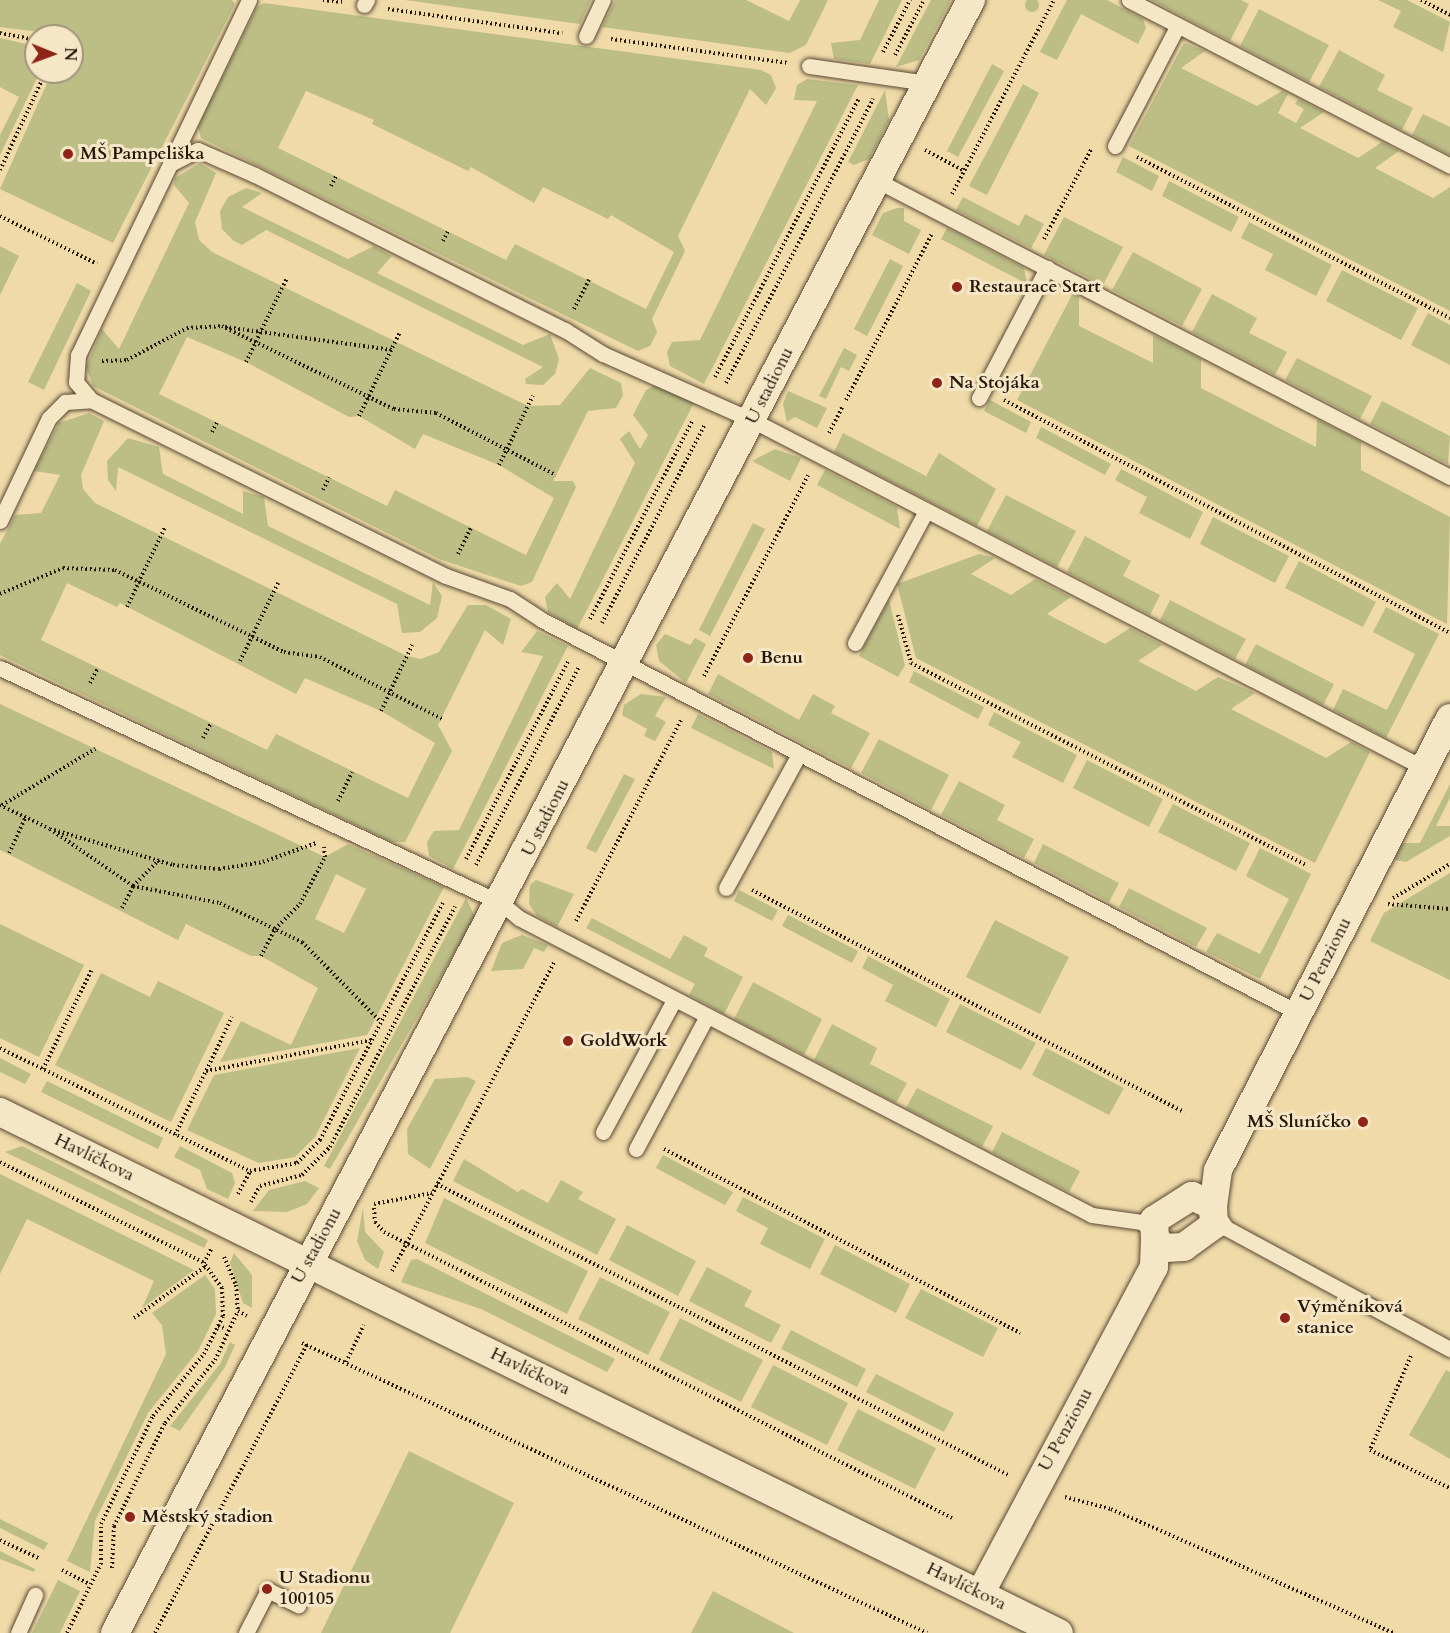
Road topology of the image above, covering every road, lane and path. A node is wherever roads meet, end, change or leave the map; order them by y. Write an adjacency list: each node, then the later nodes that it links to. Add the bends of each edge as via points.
1 (249, 0): 21 (lane)
2 (603, 0): 11 (lane)
3 (910, 0): 14 (path)
4 (924, 0): 14 (path)
5 (971, 0): 15 (street, U stadionu)
6 (1129, 0): 9 (lane)
7 (1421, 0): 8 (path)
8 (1450, 15)
9 (1178, 25): 20 (lane); 22 (lane)
10 (0, 33): 12 (path)
11 (586, 36)
12 (24, 38)
13 (809, 66): 14 (lane)
14 (878, 76): 15 (lane); 17 (path); 44 (path)
15 (927, 83): 25 (street, U stadionu)
16 (40, 84): 23 (path)
17 (852, 111): 18 (path); 44 (path)
18 (858, 114)
19 (916, 145): 24 (path)
20 (1115, 146): 27 (path, via 1098,137); 32 (path)
21 (168, 166): 34 (lane, via 191,150 207,153); 39 (lane)
22 (1450, 166)
23 (0, 170)
24 (964, 171)
25 (876, 180): 29 (lane); 48 (street, U stadionu)
26 (0, 216): 28 (path)
27 (1050, 228)
28 (106, 268)
29 (1047, 268): 41 (lane); 53 (lane)
30 (287, 278): 35 (path)
31 (589, 280): 34 (path)
32 (1450, 318)
33 (222, 326): 35 (path); 37 (path); 39 (path, via 187,328 127,360)
34 (565, 330): 44 (lane, via 603,354)
35 (260, 332): 37 (path); 38 (path)
36 (400, 332): 38 (path)
37 (255, 343): 40 (path); 42 (path)
38 (392, 350): 42 (path)
39 (78, 356): 45 (lane, via 76,382)
40 (246, 362)
41 (981, 394): 62 (path)
42 (369, 396): 47 (path); 49 (path, via 394,409 436,413)
43 (533, 396): 49 (path)
44 (710, 399): 48 (lane); 64 (path); 64 (path)
45 (91, 400): 55 (lane, via 64,402 53,413); 64 (lane, via 446,576 483,588)
46 (842, 407): 50 (path)
47 (359, 416)
48 (753, 420): 50 (lane); 68 (street, U stadionu)
49 (506, 450): 51 (path); 52 (path)
50 (818, 455): 54 (lane); 71 (path)
51 (499, 465)
52 (556, 476)
53 (1450, 477)
54 (926, 511): 57 (lane); 77 (lane)
55 (1, 515)
56 (165, 527): 58 (path)
57 (889, 579): 65 (lane); 84 (path, via 911,663)
58 (139, 581): 60 (path, via 115,570 63,568); 61 (path); 63 (path)
59 (278, 583): 63 (path)
60 (0, 594)
61 (127, 607)
62 (1450, 633)
63 (252, 636): 67 (path); 70 (path, via 284,652 320,657)
64 (584, 642): 68 (lane); 86 (path); 86 (path)
65 (855, 643)
66 (412, 645): 70 (path)
67 (240, 661)
68 (626, 664): 71 (lane); 88 (street, U stadionu)
69 (0, 668): 86 (lane)
70 (389, 692): 72 (path); 74 (path)
71 (693, 699): 76 (lane); 92 (path)
72 (381, 711)
73 (1450, 718): 77 (street, U Penzionu)
74 (442, 719)
75 (95, 749): 78 (path)
76 (799, 754): 85 (lane); 96 (lane)
77 (1424, 768): 96 (street, U Penzionu)
78 (0, 805): 79 (path)
79 (26, 817): 80 (path); 81 (path)
80 (50, 829): 82 (path); 87 (path)
81 (9, 853)
82 (159, 860): 87 (path); 91 (path, via 219,869 263,862 323,842 325,857 300,904)
83 (1450, 864): 90 (path, via 1382,904)
84 (1307, 866)
85 (728, 883): 104 (path)
86 (460, 884): 88 (lane); 99 (path); 118 (path, via 330,1147 302,1175 261,1186)
87 (133, 886): 89 (path); 91 (path, via 220,903)
88 (501, 903): 92 (lane); 124 (street, U stadionu)
89 (122, 908)
90 (1450, 909)
91 (275, 929): 93 (path); 99 (path, via 302,942)
92 (564, 942): 95 (lane); 113 (path)
93 (261, 956)
94 (92, 969): 102 (path)
95 (674, 1000): 97 (lane); 106 (lane)
96 (1299, 1013): 119 (street, U Penzionu, via 1218,1170)
97 (707, 1016): 108 (lane); 120 (lane, via 1092,1215 1142,1222)
98 (232, 1017): 103 (path)
99 (381, 1022): 100 (path)
100 (372, 1040): 103 (path); 110 (path, via 320,1140)
101 (0, 1048): 102 (path)
102 (43, 1069): 107 (path)
103 (206, 1071): 107 (path)
104 (1184, 1112)
105 (0, 1113): 124 (street, Havlíčkova)
106 (603, 1132)
107 (175, 1134): 112 (path)
108 (639, 1144): 133 (path)
109 (0, 1162): 125 (path)
110 (297, 1163): 111 (path); 112 (path)
111 (303, 1167)
112 (250, 1171): 116 (path)
113 (437, 1184): 114 (path); 137 (path)
114 (432, 1192): 117 (path); 122 (path)
115 (367, 1201): 117 (path)
116 (234, 1203)
117 (375, 1205): 122 (path, via 375,1222)
118 (248, 1209)
119 (1214, 1209): 120 (street, via 1211,1230); 120 (street, via 1201,1196 1185,1198 1158,1215); 134 (lane, via 1226,1228)
120 (1162, 1240): 137 (street, U Penzionu, via 1154,1268)
121 (214, 1243): 125 (path)
122 (406, 1243): 126 (path); 139 (path)
123 (227, 1250): 127 (path, via 223,1261 236,1285)
124 (309, 1263): 132 (street, U stadionu); 145 (street, Havlíčkova)
125 (205, 1264): 128 (path); 130 (path, via 224,1297)
126 (390, 1276)
127 (238, 1311): 132 (path); 143 (path, via 215,1360 165,1423 114,1526)
128 (134, 1318)
129 (365, 1324): 136 (path)
130 (218, 1326): 131 (path); 144 (path, via 204,1354 153,1416 101,1524 101,1564)
131 (224, 1328)
132 (271, 1328): 152 (street, U stadionu)
133 (1020, 1333)
134 (1421, 1333): 135 (lane); 138 (path, via 1370,1450)
135 (1450, 1349)
136 (346, 1362): 153 (path, via 306,1345); 155 (path)
137 (1034, 1488): 145 (street, U Penzionu); 157 (path, via 1111,1509)
138 (1450, 1488)
139 (952, 1518)
140 (0, 1540): 141 (path)
141 (40, 1559)
142 (62, 1570): 144 (path)
143 (108, 1576)
144 (90, 1584): 151 (path)
145 (980, 1594): 156 (street, Havlíčkova)
146 (35, 1595): 148 (lane)
147 (297, 1605): 154 (lane, via 268,1590)
148 (25, 1616): 149 (lane); 150 (lane)
149 (4, 1633)
150 (18, 1633)
151 (66, 1633)
152 (115, 1633)
153 (155, 1633)
154 (246, 1633)
155 (927, 1633)
156 (1059, 1633)
157 (1394, 1633)

